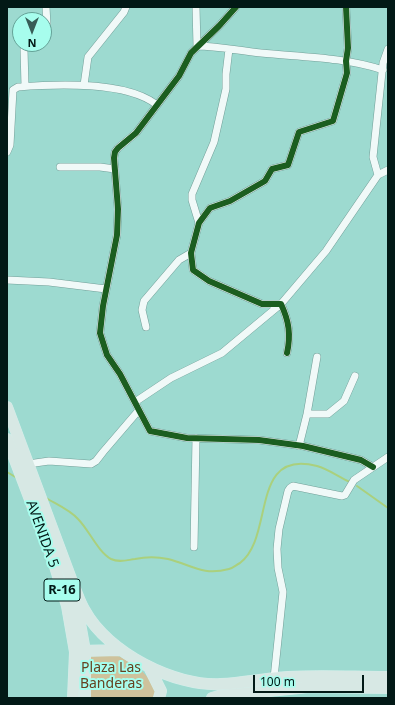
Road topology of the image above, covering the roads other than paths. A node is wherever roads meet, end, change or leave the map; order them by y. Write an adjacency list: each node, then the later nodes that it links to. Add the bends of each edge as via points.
1 (126, 7): 11 (street, via 88,57)
2 (196, 7): 5 (street)
3 (236, 7): 5 (street)
4 (346, 7): 9 (street)
5 (197, 46): 6 (street); 13 (street)
6 (229, 49): 9 (street); 19 (street, via 226,89 214,142 192,194)
7 (388, 49): 10 (street)
8 (24, 52): 12 (street)
9 (346, 60): 10 (street); 19 (street, via 347,73 333,121 299,132 288,165 272,169 265,180 230,201 210,208)
10 (383, 70): 18 (street, via 373,157)
11 (84, 85): 12 (street); 13 (street, via 126,91 149,99)
12 (25, 86): 14 (street, via 13,90 10,145)
13 (157, 105): 16 (street, via 136,133 115,152)
14 (7, 152)
15 (60, 167): 16 (street)
16 (115, 169): 22 (street, via 117,235)
17 (388, 170): 18 (street)
18 (378, 176): 23 (street, via 326,251)
19 (199, 223): 20 (street)
20 (191, 253): 23 (street, via 193,270 209,281 262,304); 24 (street, via 179,260 144,301 142,310)
21 (7, 280): 22 (street, via 49,282)
22 (106, 290): 28 (street, via 100,333 107,355)
23 (281, 304): 25 (street, via 290,340); 28 (street, via 222,353 171,378)
24 (146, 327)
25 (287, 353)
26 (317, 357): 31 (street)
27 (355, 376): 31 (street, via 344,401 328,414)
28 (135, 402): 30 (street)
29 (7, 406): 36 (main road, AVENIDA 5 / R-16)
30 (140, 410): 32 (street, via 150,431); 36 (street, via 91,464 50,461)
31 (307, 414): 34 (street)
32 (196, 438): 34 (street, via 259,440); 38 (street)
33 (7, 439): 41 (main road, AVENIDA 5 / R-16, via 53,560)
34 (299, 446): 37 (street, via 361,460)
35 (388, 457): 37 (street)
36 (28, 464): 39 (main road, AVENIDA 5 / R-16)
37 (373, 467): 44 (street, via 354,480 342,496 293,486 288,491 277,549 283,592)
38 (194, 547)
39 (73, 584): 40 (main road, via 85,612); 41 (main road, AVENIDA 5 / R-16)
40 (120, 650): 41 (main road); 42 (main road)
41 (80, 651): 46 (main road, AVENIDA 5 / R-16); 47 (main road, AVENIDA 5 / R-16)
42 (149, 667): 44 (main road, via 194,683 220,684); 48 (main road, via 161,690)
43 (388, 677): 44 (main road)
44 (274, 678)
45 (388, 688): 49 (main road, via 309,687)
46 (73, 698)
47 (85, 698)
48 (159, 698)
49 (212, 698)

